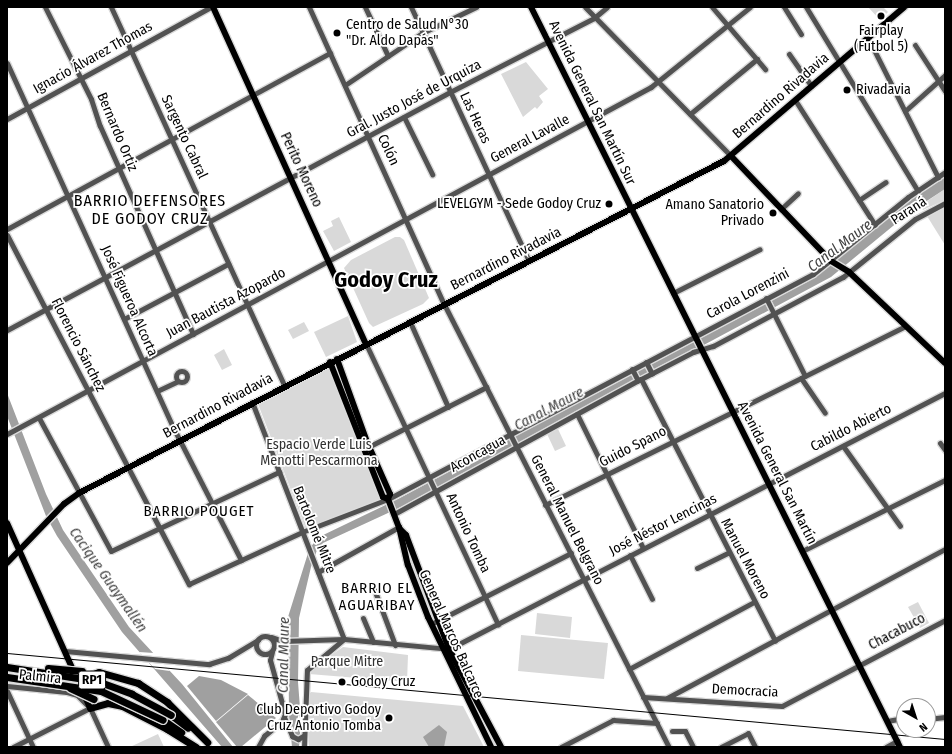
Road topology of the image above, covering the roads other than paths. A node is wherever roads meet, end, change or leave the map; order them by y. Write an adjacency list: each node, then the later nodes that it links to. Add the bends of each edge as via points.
1 (45, 7): 32 (street, Bernardo Ortiz)
2 (111, 7): 23 (street, Sargento Cabral)
3 (212, 7): 23 (street, Ignacio Álvarez Thomas); 39 (main road, Perito Moreno)
4 (309, 7): 24 (street, Colón)
5 (365, 7): 26 (street)
6 (411, 7): 18 (street, Las Heras)
7 (476, 7): 18 (street)
8 (530, 7): 21 (main road, Avenida General San Martín Sur)
9 (585, 7): 16 (street)
10 (607, 7): 16 (street, Gral. Justo José de Urquiza)
11 (712, 7): 17 (street)
12 (750, 7): 17 (street, General Lavalle)
13 (784, 7): 19 (street)
14 (806, 7): 28 (street)
15 (904, 7): 20 (main road, Bernardino Rivadavia)
16 (594, 18): 21 (street, Gral. Justo José de Urquiza); 34 (street)
17 (728, 26): 27 (street); 34 (street, General Lavalle)
18 (422, 32): 26 (street); 38 (street, Las Heras)
19 (801, 34)
20 (868, 38): 28 (main road, Bernardino Rivadavia); 42 (street)
21 (548, 42): 38 (street, Gral. Justo José de Urquiza); 46 (main road, Avenida General San Martín Sur)
22 (915, 45): 33 (street)
23 (131, 50): 32 (street, Ignacio Álvarez Thomas); 48 (street, Sargento Cabral)
24 (330, 53): 35 (street, Colón); 39 (street)
25 (789, 54): 36 (street)
26 (388, 56): 35 (street)
27 (757, 59): 30 (street); 43 (street)
28 (841, 61): 36 (main road, Bernardino Rivadavia); 57 (street)
29 (7, 63): 41 (street, José Figueroa Alcorta)
30 (765, 69)
31 (945, 75): 33 (street)
32 (79, 79): 41 (street, Ignacio Álvarez Thomas); 50 (street, Bernardo Ortiz, via 91,99)
33 (938, 81): 37 (street); 42 (street)
34 (658, 82): 43 (street); 46 (street, General Lavalle)
35 (345, 85): 47 (street, Colón)
36 (811, 86): 40 (main road, Bernardino Rivadavia)
37 (945, 91)
38 (450, 92): 44 (street, Gral. Justo José de Urquiza); 53 (street, Las Heras)
39 (253, 94): 48 (street); 55 (main road, Perito Moreno)
40 (795, 100): 49 (main road, Bernardino Rivadavia); 60 (street)
41 (27, 108): 45 (street, Ignacio Álvarez Thomas); 59 (street, José Figueroa Alcorta)
42 (905, 111): 54 (street)
43 (690, 114): 49 (street)
44 (404, 117): 47 (street, Gral. Justo José de Urquiza); 52 (street)
45 (7, 119)
46 (587, 122): 53 (street, General Lavalle); 62 (main road, Avenida General San Martín Sur)
47 (368, 137): 55 (street, Gral. Justo José de Urquiza); 64 (street, Colón)
48 (172, 138): 50 (street); 65 (street, Sargento Cabral)
49 (731, 156): 62 (main road, Bernardino Rivadavia); 63 (main road)
50 (118, 167): 59 (street); 70 (street, Bernardo Ortiz)
51 (945, 172): 54 (street, Carola Lorenzini)
52 (432, 174)
53 (488, 175): 64 (street, General Lavalle); 72 (street, Las Heras)
54 (938, 177): 57 (street, Carola Lorenzini)
55 (292, 178): 65 (street, Gral. Justo José de Urquiza); 71 (main road, Perito Moreno)
56 (886, 182): 60 (street)
57 (918, 191): 66 (street, Carola Lorenzini)
58 (798, 193): 63 (street)
59 (67, 195): 67 (street); 76 (street, José Figueroa Alcorta)
60 (859, 200): 66 (street)
61 (945, 203): 75 (street, Paraná, via 915,220)
62 (631, 209): 72 (main road, Bernardino Rivadavia); 78 (main road, Avenida General San Martín)
63 (780, 209): 73 (main road)
64 (406, 219): 71 (street, General Lavalle); 80 (street, Colón)
65 (210, 222): 70 (street, Gral. Justo José de Urquiza); 74 (street, Sargento Cabral)
66 (875, 225): 73 (street, Carola Lorenzini)
67 (7, 229)
68 (7, 235): 82 (street, Florencio Sánchez)
69 (760, 249): 78 (street)
70 (155, 251): 76 (street, Gral. Justo José de Urquiza); 77 (street, Bernardo Ortiz)
71 (329, 261): 81 (street, Juan Bautista Azopardo); 90 (main road, Perito Moreno)
72 (529, 261): 80 (main road, Bernardino Rivadavia)
73 (832, 262): 75 (main road); 79 (street, Carola Lorenzini)
74 (228, 264): 77 (street); 81 (street, Sargento Cabral)
75 (849, 272): 83 (street, Paraná); 86 (main road)
76 (105, 278): 82 (street, Gral. Justo José de Urquiza); 84 (street, José Figueroa Alcorta)
77 (174, 292): 84 (street); 88 (street, Bernardo Ortiz)
78 (673, 293): 89 (main road, Avenida General San Martín)
79 (767, 300): 83 (street); 89 (street, Carola Lorenzini)
80 (444, 304): 85 (main road, Bernardino Rivadavia); 103 (street, General Manuel Belgrano)
81 (247, 305): 88 (street, Juan Bautista Azopardo); 102 (street, Sargento Cabral)
82 (46, 309): 87 (street, Gral. Justo José de Urquiza); 104 (street, Florencio Sánchez)
83 (773, 311): 91 (street, Paraná, via 713,346); 99 (street)
84 (124, 318): 93 (street, José Figueroa Alcorta)
85 (410, 322): 90 (main road, Bernardino Rivadavia); 108 (street)
86 (905, 326): 96 (main road); 99 (street, Guido Spano)
87 (7, 330)
88 (193, 334): 93 (street, Juan Bautista Azopardo)
89 (695, 338): 91 (main road, Avenida General San Martín); 95 (street, Carola Lorenzini)
90 (366, 344): 92 (main road, Bernardino Rivadavia); 113 (street, Antonio Tomba)
91 (700, 348): 98 (street, Aconcagua); 109 (main road, Avenida General San Martín)
92 (337, 359): 94 (main road, Bernardino Rivadavia); 121 (main road, General Marcos Balcarce)
93 (143, 361): 104 (street, Juan Bautista Azopardo); 105 (street, José Figueroa Alcorta)
94 (330, 362): 102 (main road, Bernardino Rivadavia); 121 (main road, General Marcos Balcarce)
95 (647, 363): 97 (street, Carola Lorenzini); 98 (street)
96 (945, 363)
97 (633, 371): 100 (street, Manuel Moreno); 115 (street, Carola Lorenzini)
98 (652, 373): 100 (street, Aconcagua)
99 (803, 377): 109 (street, Guido Spano); 110 (street)
100 (639, 380): 111 (street, Aconcagua); 117 (street, Manuel Moreno)
101 (178, 381): 105 (street)
102 (284, 385): 107 (main road, Bernardino Rivadavia)
103 (486, 387): 108 (street); 115 (street, General Manuel Belgrano)
104 (88, 391): 112 (street, Juan Bautista Azopardo); 123 (street, Florencio Sánchez)
105 (157, 391): 116 (street, José Figueroa Alcorta)
106 (945, 392): 120 (street, Cabildo Abierto)
107 (252, 402): 116 (main road, Bernardino Rivadavia); 124 (street, Bartolomé Mitre)
108 (448, 407): 113 (street)
109 (732, 412): 117 (street, Guido Spano); 128 (main road, Avenida General San Martín)
110 (825, 413)
111 (577, 414): 119 (street, Aconcagua); 125 (street)
112 (39, 418): 114 (street, Juan Bautista Azopardo); 130 (street)
113 (405, 428): 121 (street); 126 (street, Antonio Tomba)
114 (7, 434)
115 (511, 437): 119 (street, General Manuel Belgrano); 126 (street, Carola Lorenzini)
116 (180, 440): 123 (main road, Bernardino Rivadavia); 132 (street, José Figueroa Alcorta)
117 (672, 441): 125 (street, Guido Spano); 136 (street, Manuel Moreno)
118 (940, 443): 122 (street)
119 (516, 446): 129 (street, Aconcagua); 133 (street, General Manuel Belgrano)
120 (843, 446): 128 (street, Cabildo Abierto); 134 (street)
121 (367, 448): 131 (main road, General Marcos Balcarce, via 383,498)
122 (945, 450)
123 (127, 468): 130 (main road, Bernardino Rivadavia); 140 (street, Florencio Sánchez)
124 (278, 472): 132 (street); 141 (street, Bartolomé Mitre)
125 (607, 474): 133 (street, Guido Spano); 142 (street)
126 (429, 480): 129 (street, Antonio Tomba); 131 (street, Carola Lorenzini)
127 (945, 480): 134 (street)
128 (769, 484): 136 (street, José Néstor Lencinas); 145 (main road, Avenida General San Martín)
129 (434, 490): 135 (street, Aconcagua); 156 (street, Antonio Tomba)
130 (79, 493): 140 (street, via 111,551); 144 (main road, Bernardino Rivadavia)
131 (388, 502): 135 (main road, General Marcos Balcarce); 141 (street, Carola Lorenzini)
132 (213, 504): 140 (street); 149 (street, José Figueroa Alcorta)
133 (545, 505): 146 (street, General Manuel Belgrano)
134 (887, 508): 138 (street); 145 (street)
135 (393, 512): 139 (main road, General Marcos Balcarce)
136 (709, 515): 142 (street, José Néstor Lencinas); 147 (street, Manuel Moreno)
137 (7, 523): 144 (main road)
138 (900, 526)
139 (399, 528): 152 (street); 161 (main road, General Marcos Balcarce, via 406,535); 163 (main road, General Marcos Balcarce, via 408,565)
140 (160, 529): 154 (street, Florencio Sánchez)
141 (302, 532): 149 (street, Carola Lorenzini); 152 (street, Bartolomé Mitre)
142 (643, 548): 148 (street, José Néstor Lencinas)
143 (945, 549): 159 (street)
144 (19, 551): 150 (main road, Bernardino Rivadavia); 176 (main road)
145 (802, 551): 159 (main road, Avenida General San Martín)
146 (571, 553): 153 (street, General Manuel Belgrano); 156 (street)
147 (728, 553): 151 (street); 158 (street, Manuel Moreno)
148 (630, 555): 153 (street, José Néstor Lencinas); 157 (street)
149 (242, 560): 154 (street, Carola Lorenzini)
150 (7, 563)
151 (697, 568)
152 (318, 572): 166 (street, Bartolomé Mitre)
153 (584, 579): 164 (street, José Néstor Lencinas); 181 (street, General Manuel Belgrano)
154 (189, 584)
155 (374, 589): 171 (street)
156 (484, 597): 161 (street); 164 (street, Antonio Tomba)
157 (652, 599)
158 (754, 602): 169 (street, Manuel Moreno); 181 (street)
159 (832, 610): 169 (street); 179 (main road, Avenida General San Martín)
160 (363, 618): 170 (street)
161 (438, 620): 163 (street); 173 (main road, General Marcos Balcarce)
162 (945, 620): 179 (street, Chacabuco)
163 (431, 624): 175 (main road, General Marcos Balcarce)
164 (498, 624): 173 (street, José Néstor Lencinas)
165 (271, 638): 167 (street, via 264,636); 168 (street, José Néstor Lencinas); 174 (street)
166 (344, 639): 168 (street, José Néstor Lencinas); 170 (street, José Néstor Lencinas); 199 (street, via 307,670)
167 (258, 640): 172 (street); 177 (street, via 256,645)
168 (285, 641): 174 (street)
169 (776, 641): 187 (street)
170 (373, 642): 171 (street, José Néstor Lencinas)
171 (395, 645): 175 (street, José Néstor Lencinas)
172 (245, 649): 176 (street, via 210,664); 177 (street)
173 (449, 649): 175 (street, José Néstor Lencinas); 211 (main road, General Marcos Balcarce)
174 (273, 650): 177 (street); 178 (street)
175 (442, 650): 210 (main road, General Marcos Balcarce)
176 (65, 651): 184 (main road)
177 (262, 653): 178 (street)
178 (270, 660): 194 (street)
179 (860, 666): 192 (street, Democracia, via 787,704 776,707); 196 (main road, Avenida General San Martín)
180 (7, 667): 182 (highway, bridge); 202 (highway, RP1, bridge, via 97,681 132,694 171,715)
181 (629, 669): 189 (street, General Manuel Belgrano)
182 (82, 671)
183 (7, 677): 185 (highway, RP1, bridge)
184 (78, 680): 193 (main road); 202 (highway, via 99,672 138,682 167,702)
185 (41, 681): 191 (highway, bridge, via 78,690); 207 (highway, RP1, bridge, via 101,691 163,720)
186 (7, 686): 193 (street, Palmira, via 73,693)
187 (685, 689): 190 (street); 192 (street, via 682,695)
188 (7, 691): 200 (street)
189 (643, 697): 190 (street, Democracia); 197 (street, General Manuel Belgrano)
190 (667, 698): 192 (street, Democracia)
191 (94, 699)
192 (687, 700)
193 (90, 708): 200 (street); 205 (street); 206 (highway, via 108,703 122,706)
194 (284, 717): 199 (street, via 292,736); 208 (street, via 264,736)
195 (896, 719): 196 (street)
196 (887, 720): 201 (main road, Avenida General San Martín)
197 (657, 723): 212 (street, via 613,720); 213 (street, General Manuel Belgrano)
198 (672, 731): 214 (street, via 685,731)
199 (301, 737): 209 (street)
200 (29, 739): 203 (street); 204 (street)
201 (899, 744): 217 (street)
202 (209, 745)
203 (13, 747)
204 (32, 747)
205 (108, 747)
206 (196, 747)
207 (199, 747)
208 (258, 747)
209 (304, 747)
210 (491, 747)
211 (501, 747)
212 (561, 747)
213 (669, 747)
214 (693, 747)
215 (721, 747): 216 (street, via 748,733)
216 (755, 747)
217 (886, 747)

